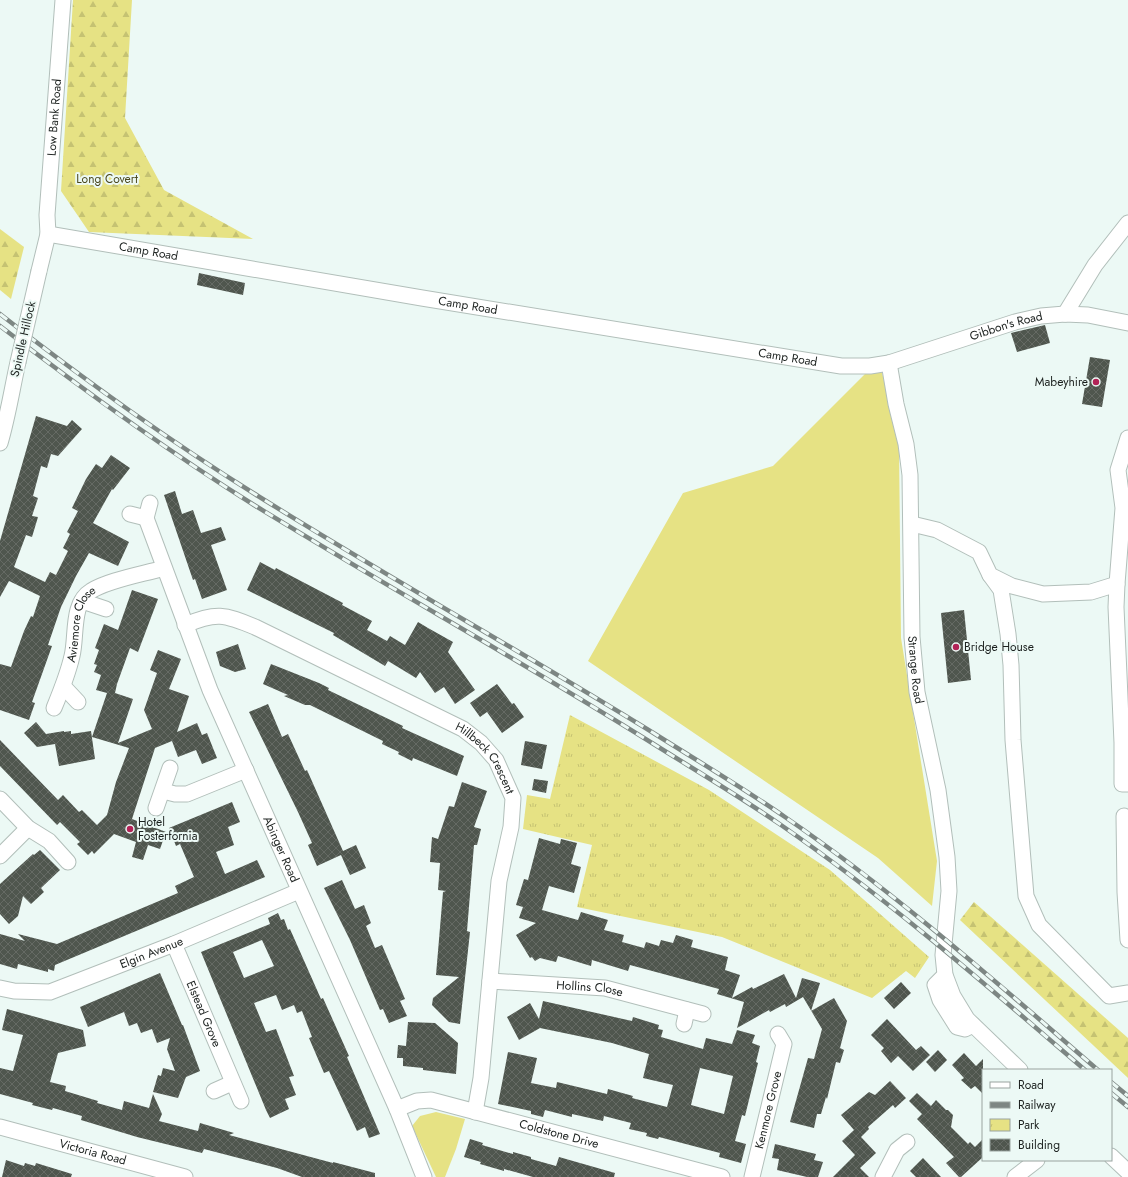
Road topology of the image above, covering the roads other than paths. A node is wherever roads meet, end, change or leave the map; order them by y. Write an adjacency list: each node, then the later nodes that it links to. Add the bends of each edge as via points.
1 (63, 0): 3 (street, Low Bank Road, via 47,215)
2 (1128, 223): 4 (street, via 1095,265)
3 (48, 234): 6 (street, Camp Road, via 841,366); 8 (street, Spindle Hillock, bridge, via 12,386 10,409)
4 (1065, 314): 5 (street, Gibbon's Road, via 1088,315); 6 (street, Gibbon's Road, via 1015,322)
5 (1128, 323)
6 (888, 363): 12 (street, Strange Road, via 906,444)
7 (1128, 438): 15 (street, via 1118,470 1123,508)
8 (0, 440)
9 (150, 503): 11 (street)
10 (130, 514): 11 (street)
11 (146, 518): 13 (street, Abinger Road)
12 (912, 524): 14 (street, via 937,530 979,552); 40 (street, Strange Road, via 912,637 917,692 938,790 947,857 949,891 943,955 945,975 953,996 973,1025)
13 (164, 568): 16 (street, Aviemore Close, via 98,587 90,591); 18 (street, Abinger Road)
14 (990, 575): 15 (street, via 1012,586 1043,594 1091,592); 37 (street, via 1001,590 1008,634 1013,740 1026,896 1039,925 1109,996)
15 (1117, 584): 24 (street, via 1122,784)
16 (82, 601): 17 (street); 19 (street, Aviemore Close, via 77,616 72,656)
17 (106, 609)
18 (185, 625): 23 (street, Abinger Road, via 210,690); 35 (street, Hillbeck Crescent, via 206,616 230,616 255,626 463,729 481,743 496,760 513,798 511,827 499,882)
19 (63, 686): 20 (street); 21 (street, Aviemore Close)
20 (78, 702)
21 (54, 708)
22 (170, 768): 25 (street)
23 (246, 770): 25 (street, via 188,794); 32 (street, Abinger Road)
24 (1128, 784)
25 (163, 791): 27 (street)
26 (0, 799): 29 (street)
27 (156, 808)
28 (1124, 816): 33 (street)
29 (28, 828): 30 (street); 31 (street, via 49,841)
30 (0, 856)
31 (68, 862)
32 (299, 891): 34 (street, Elgin Avenue); 44 (street, Abinger Road)
33 (1128, 940)
34 (174, 944): 36 (street, Elgin Avenue, via 50,992); 41 (street, Elstead Grove)
35 (490, 981): 38 (street, Hollins Close, via 605,988 685,1017); 45 (street, Hillbeck Crescent)
36 (0, 988)
37 (1128, 993)
38 (703, 1014)
39 (786, 1039): 54 (street, Kenmore Grove)
40 (1019, 1069)
41 (232, 1083): 42 (street); 43 (street, Elstead Grove)
42 (214, 1091)
43 (241, 1101)
44 (397, 1109): 45 (street, Coldstone Drive, via 417,1101 431,1100); 52 (street, Abinger Road)
45 (476, 1112): 53 (street, Coldstone Drive)
46 (0, 1127): 51 (street, Victoria Road)
47 (898, 1145): 55 (street)
48 (1112, 1157): 50 (street)
49 (1036, 1161): 56 (street)
50 (1128, 1172)
51 (185, 1177)
52 (424, 1177)
53 (722, 1177)
54 (752, 1177)
55 (882, 1177)
56 (1015, 1177)

